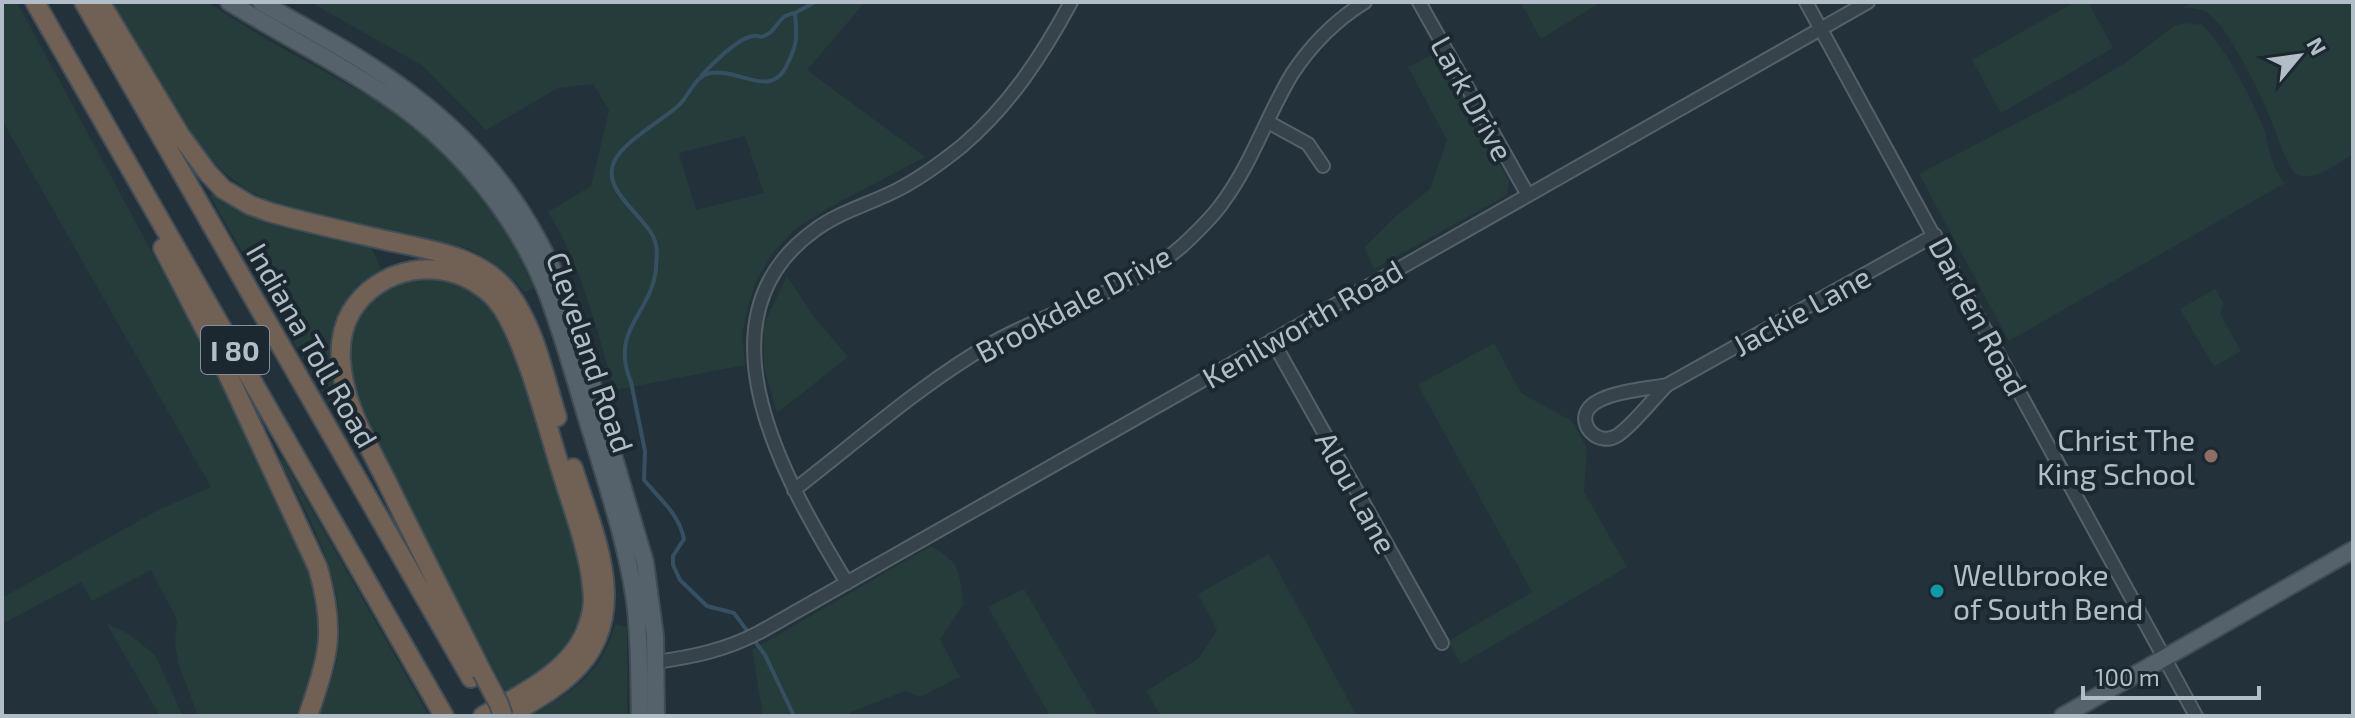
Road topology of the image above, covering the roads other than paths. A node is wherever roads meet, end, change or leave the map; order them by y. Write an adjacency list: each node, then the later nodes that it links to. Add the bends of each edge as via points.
1 (35, 2): 12 (highway, I 80)
2 (84, 2): 25 (highway, Indiana Toll Road / I 80)
3 (100, 2): 30 (highway, via 188,146 223,189 269,212 453,256 489,273 519,308 596,541 606,612 595,642 571,674)
4 (229, 2): 31 (main road, Cleveland Road, via 371,87 432,132 487,189 529,254 558,325 629,566)
5 (261, 2): 24 (main road, Cleveland Road, via 380,73 443,119 500,179 543,246 560,280 634,521 652,600)
6 (1071, 2): 19 (street, via 1019,86 962,146 898,190 816,229 780,265 761,305 753,348 764,412)
7 (1365, 2): 13 (street, Brookdale Drive, via 1309,51)
8 (1419, 2): 15 (street, Lark Drive)
9 (1806, 2): 11 (street, Darden Road)
10 (1868, 2): 11 (street, Kenilworth Road)
11 (1821, 29): 15 (street, Kenilworth Road); 16 (street, Darden Road)
12 (104, 122): 26 (highway, via 318,568 327,599 329,643); 27 (highway, I 80)
13 (1268, 122): 14 (street, via 1308,144); 19 (street, Brookdale Drive, via 1223,203 1181,247 1130,280 1017,330 950,369)
14 (1323, 166)
15 (1528, 195): 17 (street, Kenilworth Road)
16 (1935, 235): 18 (street, Jackie Lane); 23 (street, Darden Road)
17 (1272, 340): 21 (street, Kenilworth Road); 22 (street, Alou Lane)
18 (1667, 385): 18 (street, Jackie Lane, via 1598,402 1586,416 1591,433 1608,440 1619,435)
19 (794, 490): 21 (street)
20 (2353, 550): 23 (main road)
21 (847, 583): 24 (street, Kenilworth Road, via 736,644)
22 (1442, 643)
23 (2164, 658): 33 (main road); 34 (street, Darden Road)
24 (655, 662): 32 (main road, Cleveland Road)
25 (476, 675): 28 (highway, via 344,384 341,343 350,313 385,279 412,270 455,272 485,289 507,316 544,418 592,586 587,629 574,652); 29 (highway, Indiana Toll Road / I 80); 30 (highway, bridge)
26 (308, 716)
27 (444, 716)
28 (483, 716)
29 (493, 716)
30 (505, 716)
31 (640, 716)
32 (656, 716)
33 (2063, 716)
34 (2196, 716)

